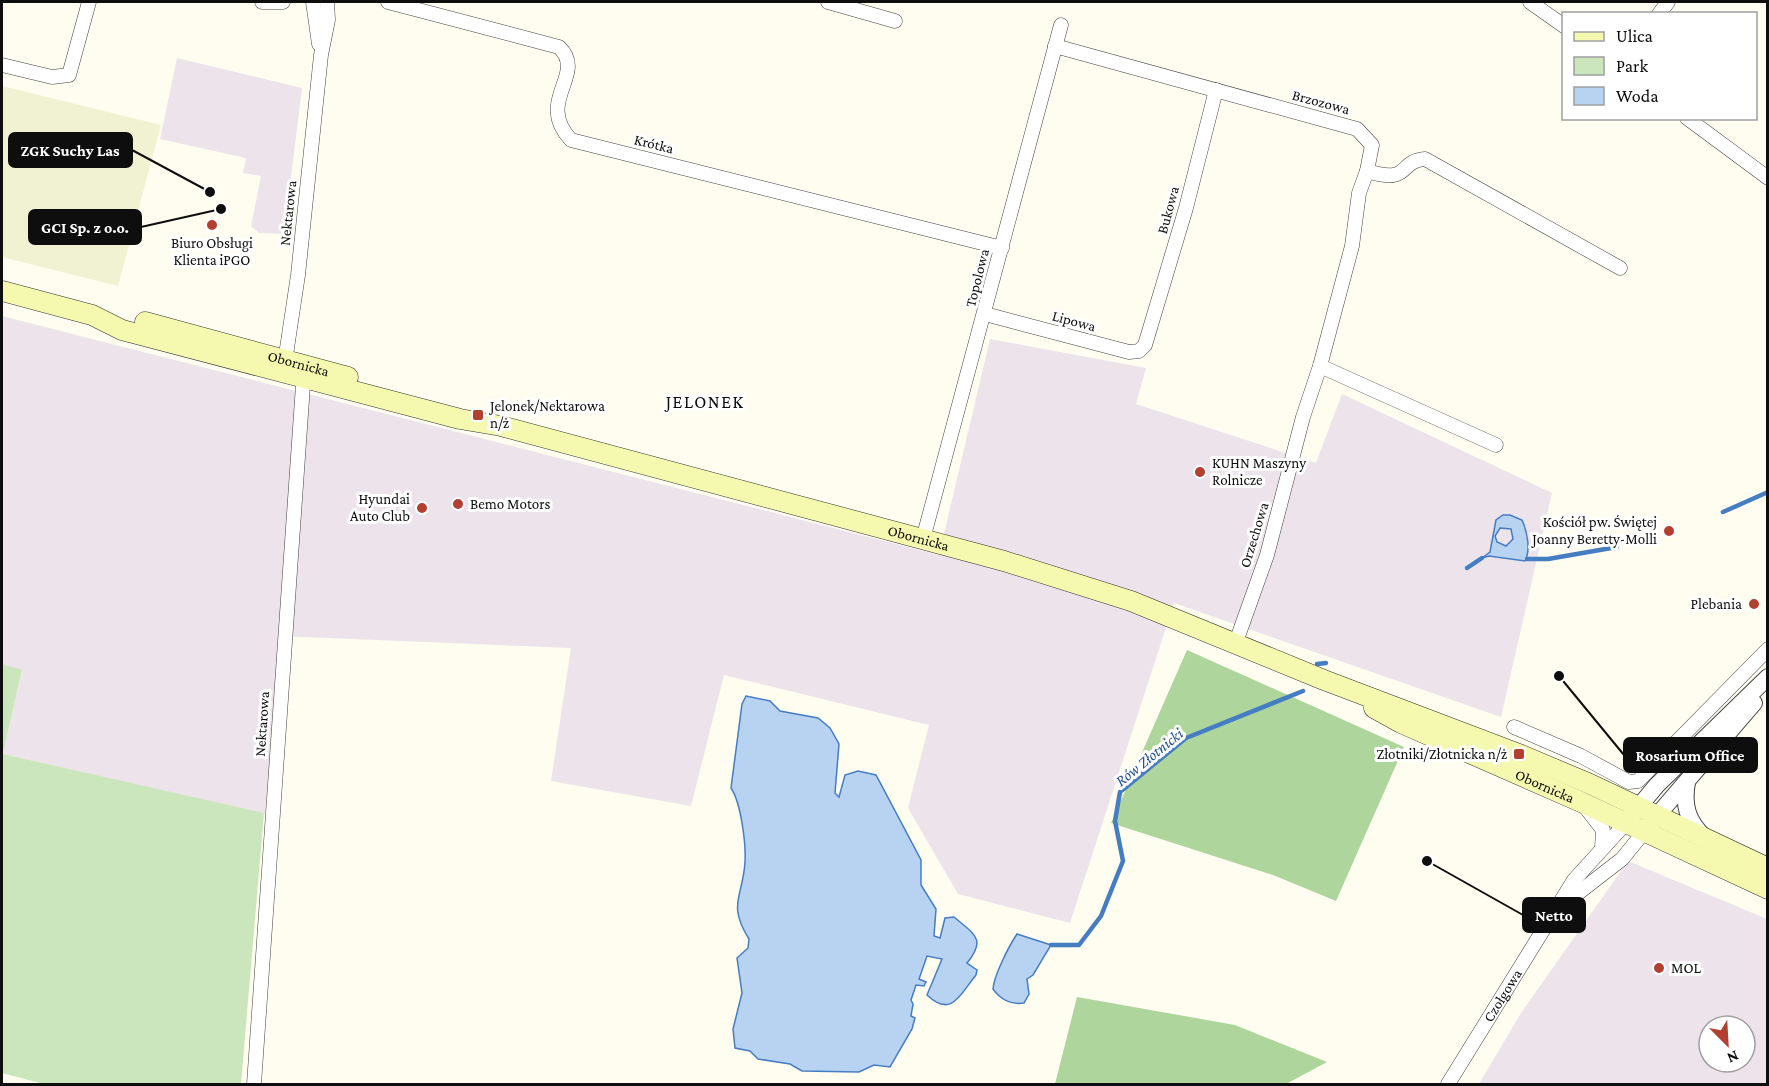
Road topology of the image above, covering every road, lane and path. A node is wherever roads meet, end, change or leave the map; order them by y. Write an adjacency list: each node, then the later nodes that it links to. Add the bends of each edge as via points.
1 (88, 2): 14 (street, via 69,75 52,77)
2 (262, 2): 3 (street)
3 (284, 2)
4 (314, 2): 13 (street, Nektarowa)
5 (327, 2): 13 (street, Nektarowa, via 328,20)
6 (388, 2): 19 (street, Krótka, via 559,47 569,64 556,112 560,128 571,140)
7 (828, 2): 9 (street)
8 (1530, 2): 11 (street)
9 (895, 21)
10 (1061, 24): 12 (street, Topolowa)
11 (1562, 25)
12 (1055, 46): 15 (street, Brzozowa); 19 (street, Topolowa)
13 (321, 55): 25 (street, Nektarowa)
14 (2, 65)
15 (1216, 90): 17 (street, Brzozowa, via 1357,129 1371,145); 23 (street, Bukowa)
16 (1690, 120): 18 (street)
17 (1367, 171): 20 (street, via 1397,176 1415,160 1425,159); 24 (street, Orzechowa)
18 (1767, 178)
19 (1002, 248): 22 (street, Topolowa)
20 (1620, 268)
21 (2, 291): 25 (main road, Obornicka, via 92,315 122,330)
22 (985, 314): 23 (street, Lipowa, via 1130,352 1140,351); 28 (street, Topolowa)
23 (1149, 338)
24 (1320, 366): 27 (street); 29 (street, Orzechowa, via 1267,555)
25 (285, 367): 26 (main road, Obornicka)
26 (304, 372): 28 (main road, Obornicka, via 460,419 501,426); 46 (street, Nektarowa)
27 (1496, 445)
28 (923, 539): 29 (main road, Obornicka, via 1100,590)
29 (1236, 642): 32 (main road, Obornicka)
30 (1767, 649): 31 (street)
31 (1752, 665): 33 (street); 34 (street, via 1638,781 1629,782)
32 (1324, 681): 36 (main road, Obornicka, via 1401,723); 37 (main road, Obornicka, via 1500,747)
33 (1767, 681): 35 (street, Czołgowa); 37 (street)
34 (1514, 727)
35 (1687, 782): 38 (street, Czołgowa); 41 (street, via 1684,799 1690,821)
36 (1581, 802): 39 (main road, Obornicka); 42 (street, via 1603,830)
37 (1638, 807): 38 (main road, Obornicka); 39 (street)
38 (1656, 816): 40 (street, Czołgowa); 41 (main road)
39 (1625, 824): 40 (main road, Obornicka); 42 (street, Czołgowa)
40 (1644, 832): 44 (main road, Obornicka); 45 (street, Czołgowa, via 1613,867)
41 (1707, 839): 43 (main road)
42 (1602, 849): 45 (street, Czołgowa, via 1574,880)
43 (1767, 868)
44 (1767, 889)
45 (1557, 909): 47 (street, Czołgowa)
46 (254, 1084)
47 (1448, 1084)

